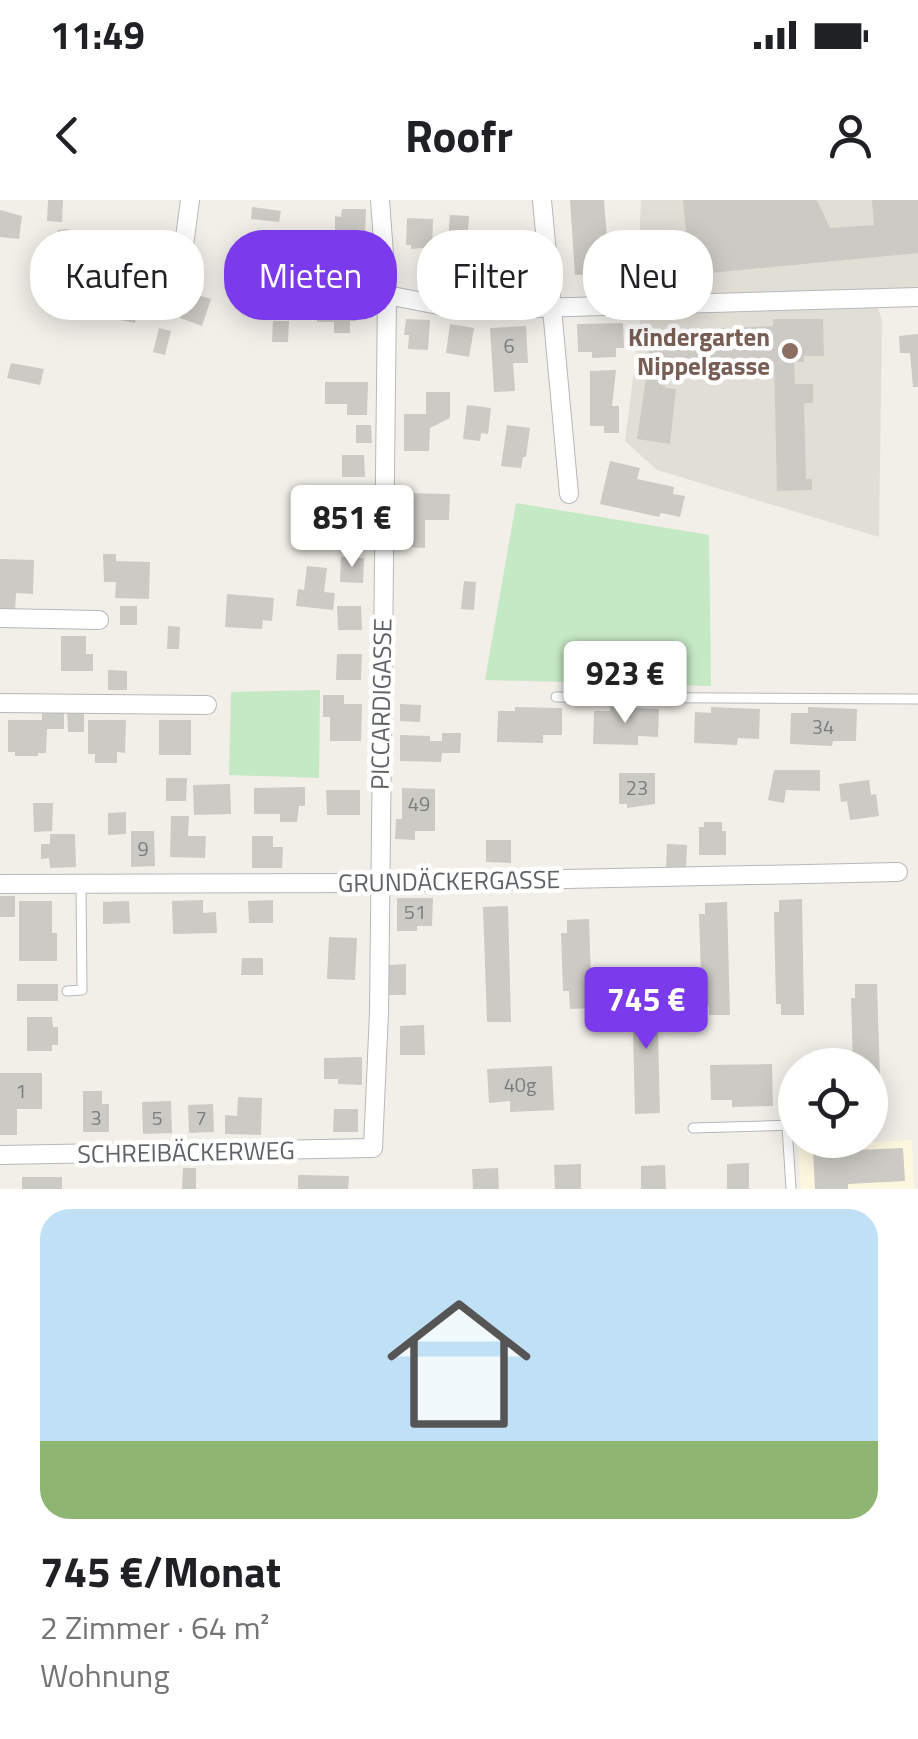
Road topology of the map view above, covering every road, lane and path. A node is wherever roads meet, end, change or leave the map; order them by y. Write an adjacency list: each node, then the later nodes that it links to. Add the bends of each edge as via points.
1 (190, 200): 4 (street)
2 (380, 200): 5 (street, PICCARDIGASSE)
3 (542, 200): 6 (street)
4 (186, 230)
5 (382, 230)
6 (544, 230)
7 (918, 297): 8 (street)
8 (563, 308)
9 (387, 320): 21 (street, PICCARDIGASSE)
10 (552, 320): 11 (street)
11 (569, 494)
12 (0, 618): 13 (street)
13 (99, 620)
14 (556, 697): 15 (lane)
15 (918, 698)
16 (0, 703): 17 (street)
17 (206, 705)
18 (898, 872): 21 (street, GRUNDÄCKERGASSE)
19 (0, 884): 20 (street, GRUNDÄCKERGASSE)
20 (81, 884): 21 (street, GRUNDÄCKERGASSE); 22 (lane, via 82,990)
21 (379, 884): 25 (street, PICCARDIGASSE)
22 (67, 991)
23 (778, 1125): 24 (lane)
24 (693, 1128)
25 (373, 1148): 26 (street, SCHREIBÄCKERWEG)
26 (0, 1155)
27 (792, 1158): 28 (lane)
28 (792, 1189)

